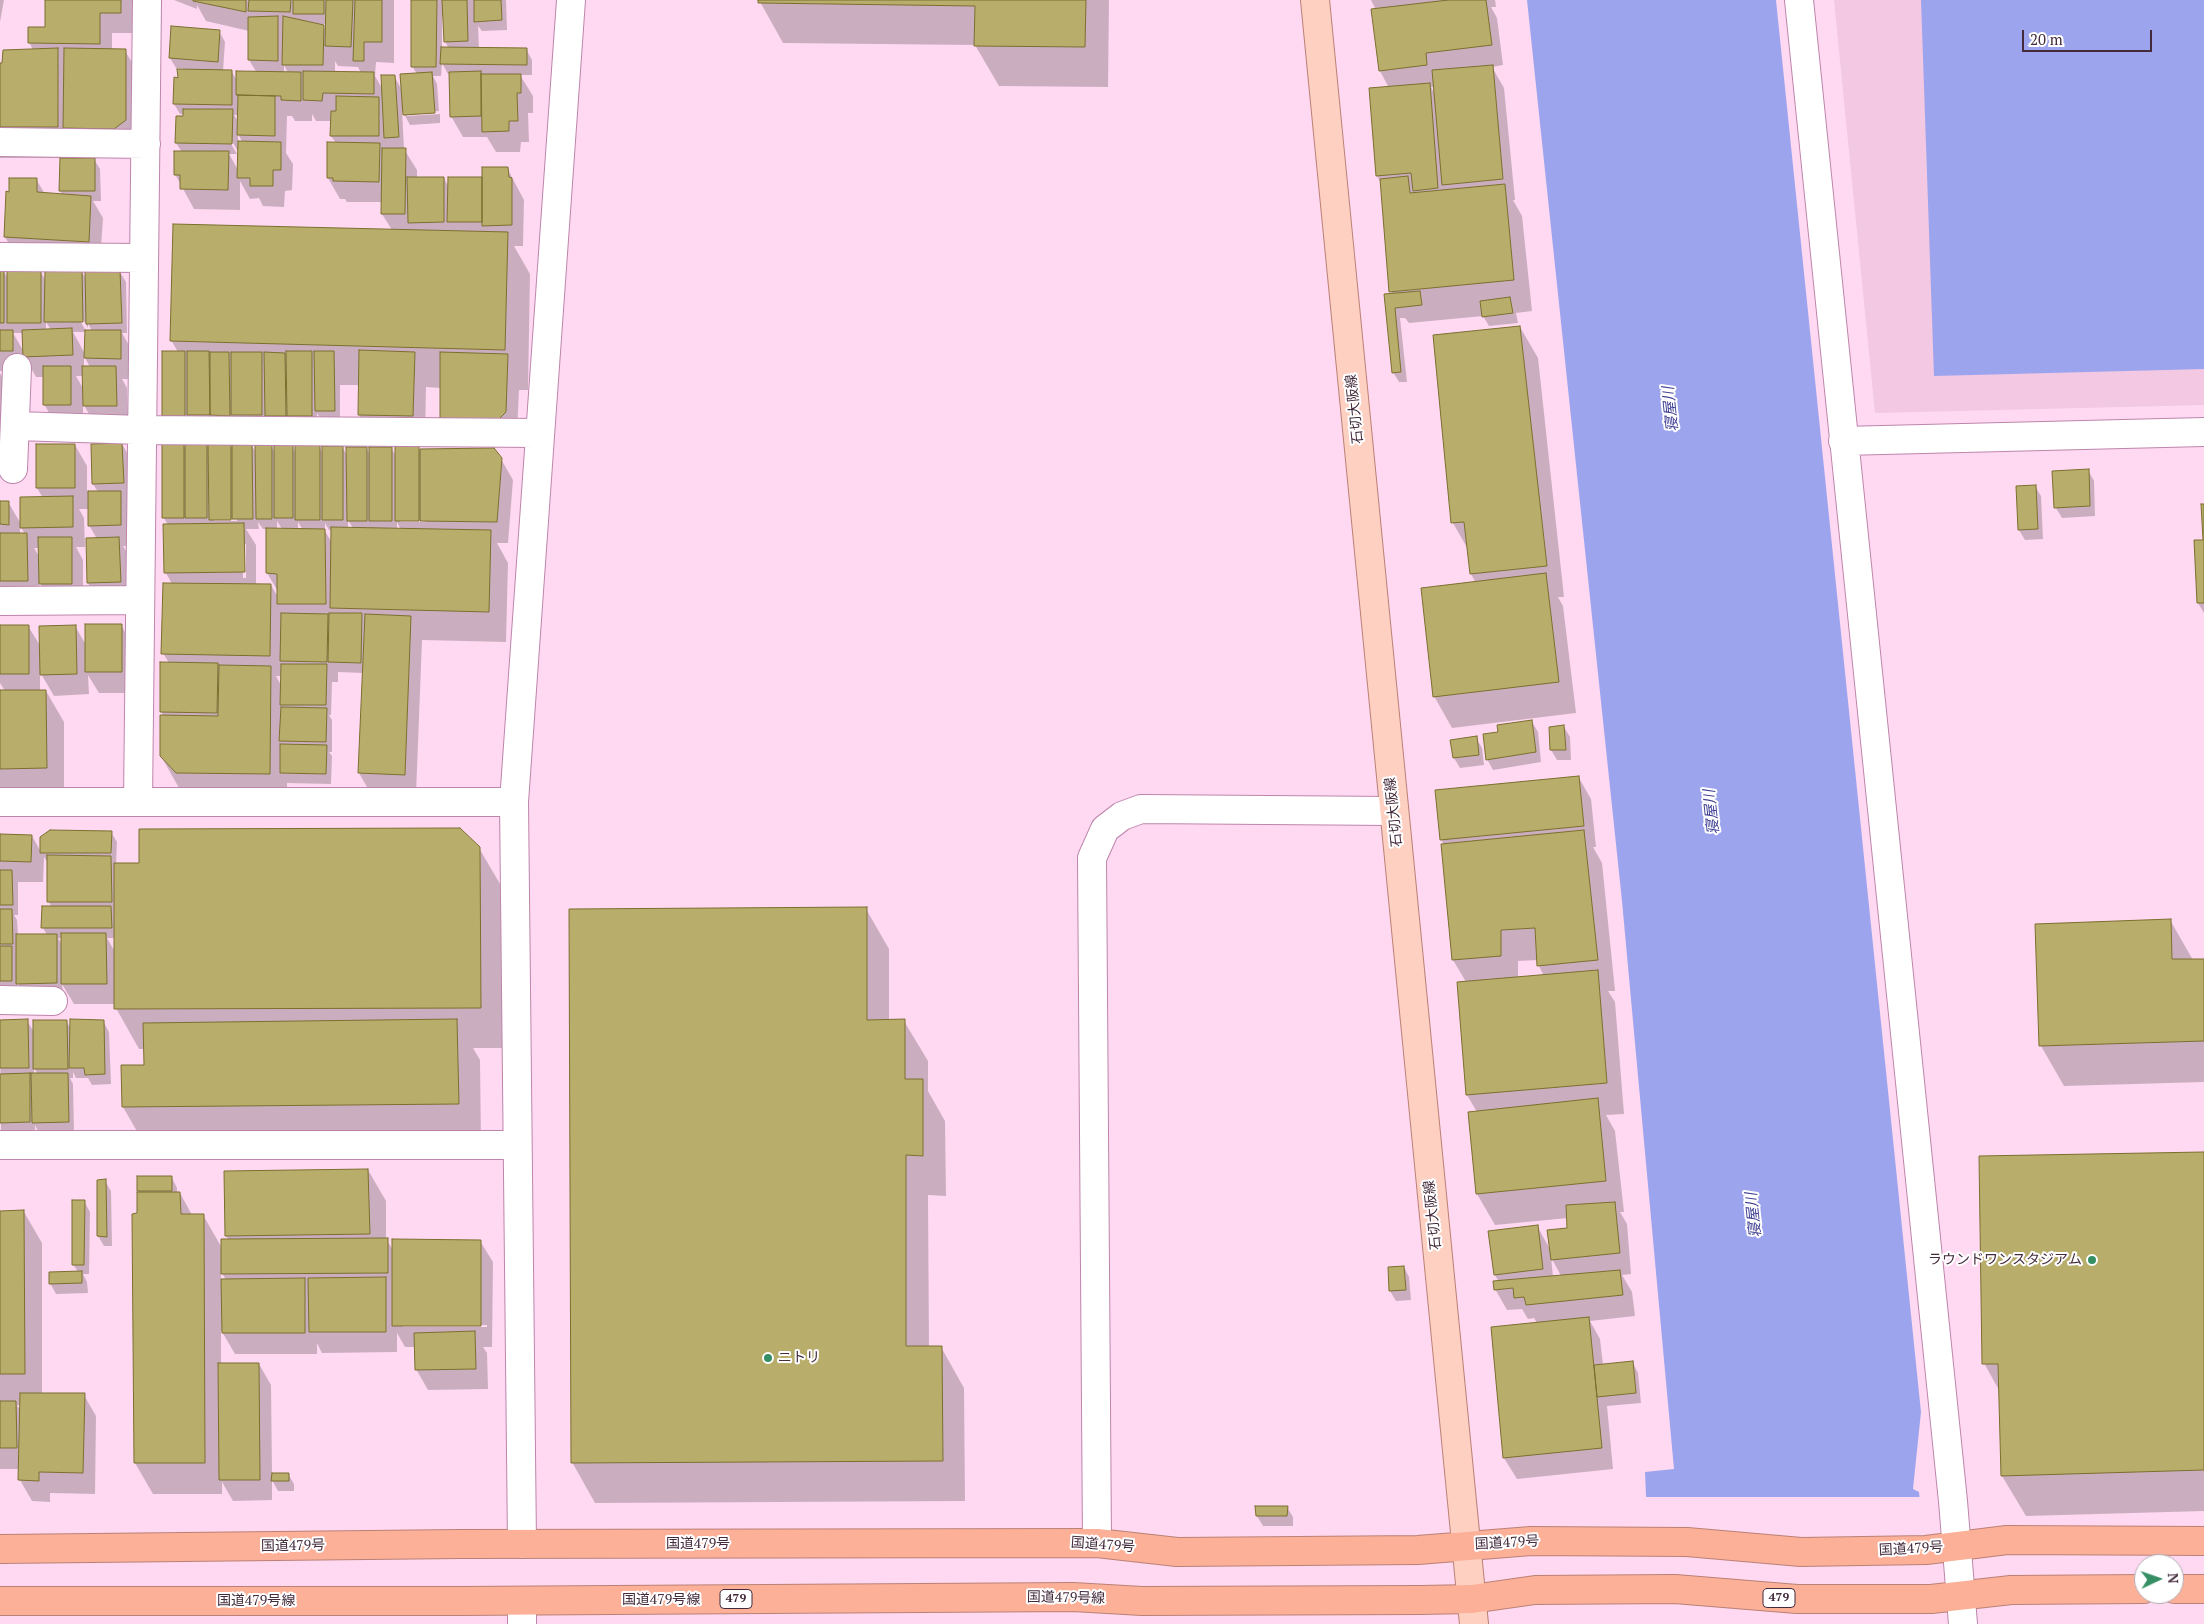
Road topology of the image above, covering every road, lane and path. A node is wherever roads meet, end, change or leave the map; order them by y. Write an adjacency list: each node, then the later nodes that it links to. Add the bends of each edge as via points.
1 (147, 0): 6 (street)
2 (571, 0): 13 (street)
3 (1315, 0): 21 (main road, 石切大阪線)
4 (1799, 0): 14 (street)
5 (0, 142): 6 (street)
6 (146, 144): 8 (street)
7 (0, 257): 8 (street)
8 (144, 258): 11 (street)
9 (17, 368): 10 (street)
10 (16, 426): 11 (street); 15 (street)
11 (142, 430): 13 (street); 16 (street)
12 (2204, 432): 14 (street)
13 (539, 434): 20 (street)
14 (1843, 441): 30 (street)
15 (13, 469)
16 (140, 600): 17 (street); 18 (street)
17 (0, 601)
18 (138, 800): 19 (street); 20 (street)
19 (0, 802)
20 (514, 802): 25 (street)
21 (1393, 810): 27 (street, via 1141,809 1122,816 1105,829 1092,858); 29 (main road, 石切大阪線)
22 (0, 1000): 23 (street)
23 (52, 1001)
24 (0, 1145): 25 (street)
25 (517, 1145): 28 (street)
26 (2204, 1541): 30 (highway, 国道479号, via 2007,1540)
27 (1097, 1543): 28 (highway, 国道479号); 29 (highway, 国道479号, via 1177,1552 1418,1550)
28 (522, 1544): 31 (highway, 国道479号)
29 (1467, 1545): 30 (highway, 国道479号, via 1531,1541 1687,1542 1801,1552 1926,1550); 38 (main road, 石切大阪線)
30 (1956, 1546): 35 (street)
31 (0, 1548)
32 (2134, 1589): 35 (highway, 479, via 2012,1590)
33 (2184, 1589): 34 (highway)
34 (2204, 1589)
35 (1960, 1596): 38 (highway, 479, via 1797,1599 1675,1589 1535,1590); 39 (street)
36 (0, 1601): 37 (highway, 国道479号線 / 479)
37 (522, 1612): 38 (highway, 国道479号線 / 479, via 1064,1597)
38 (1473, 1612)
39 (1963, 1624)

